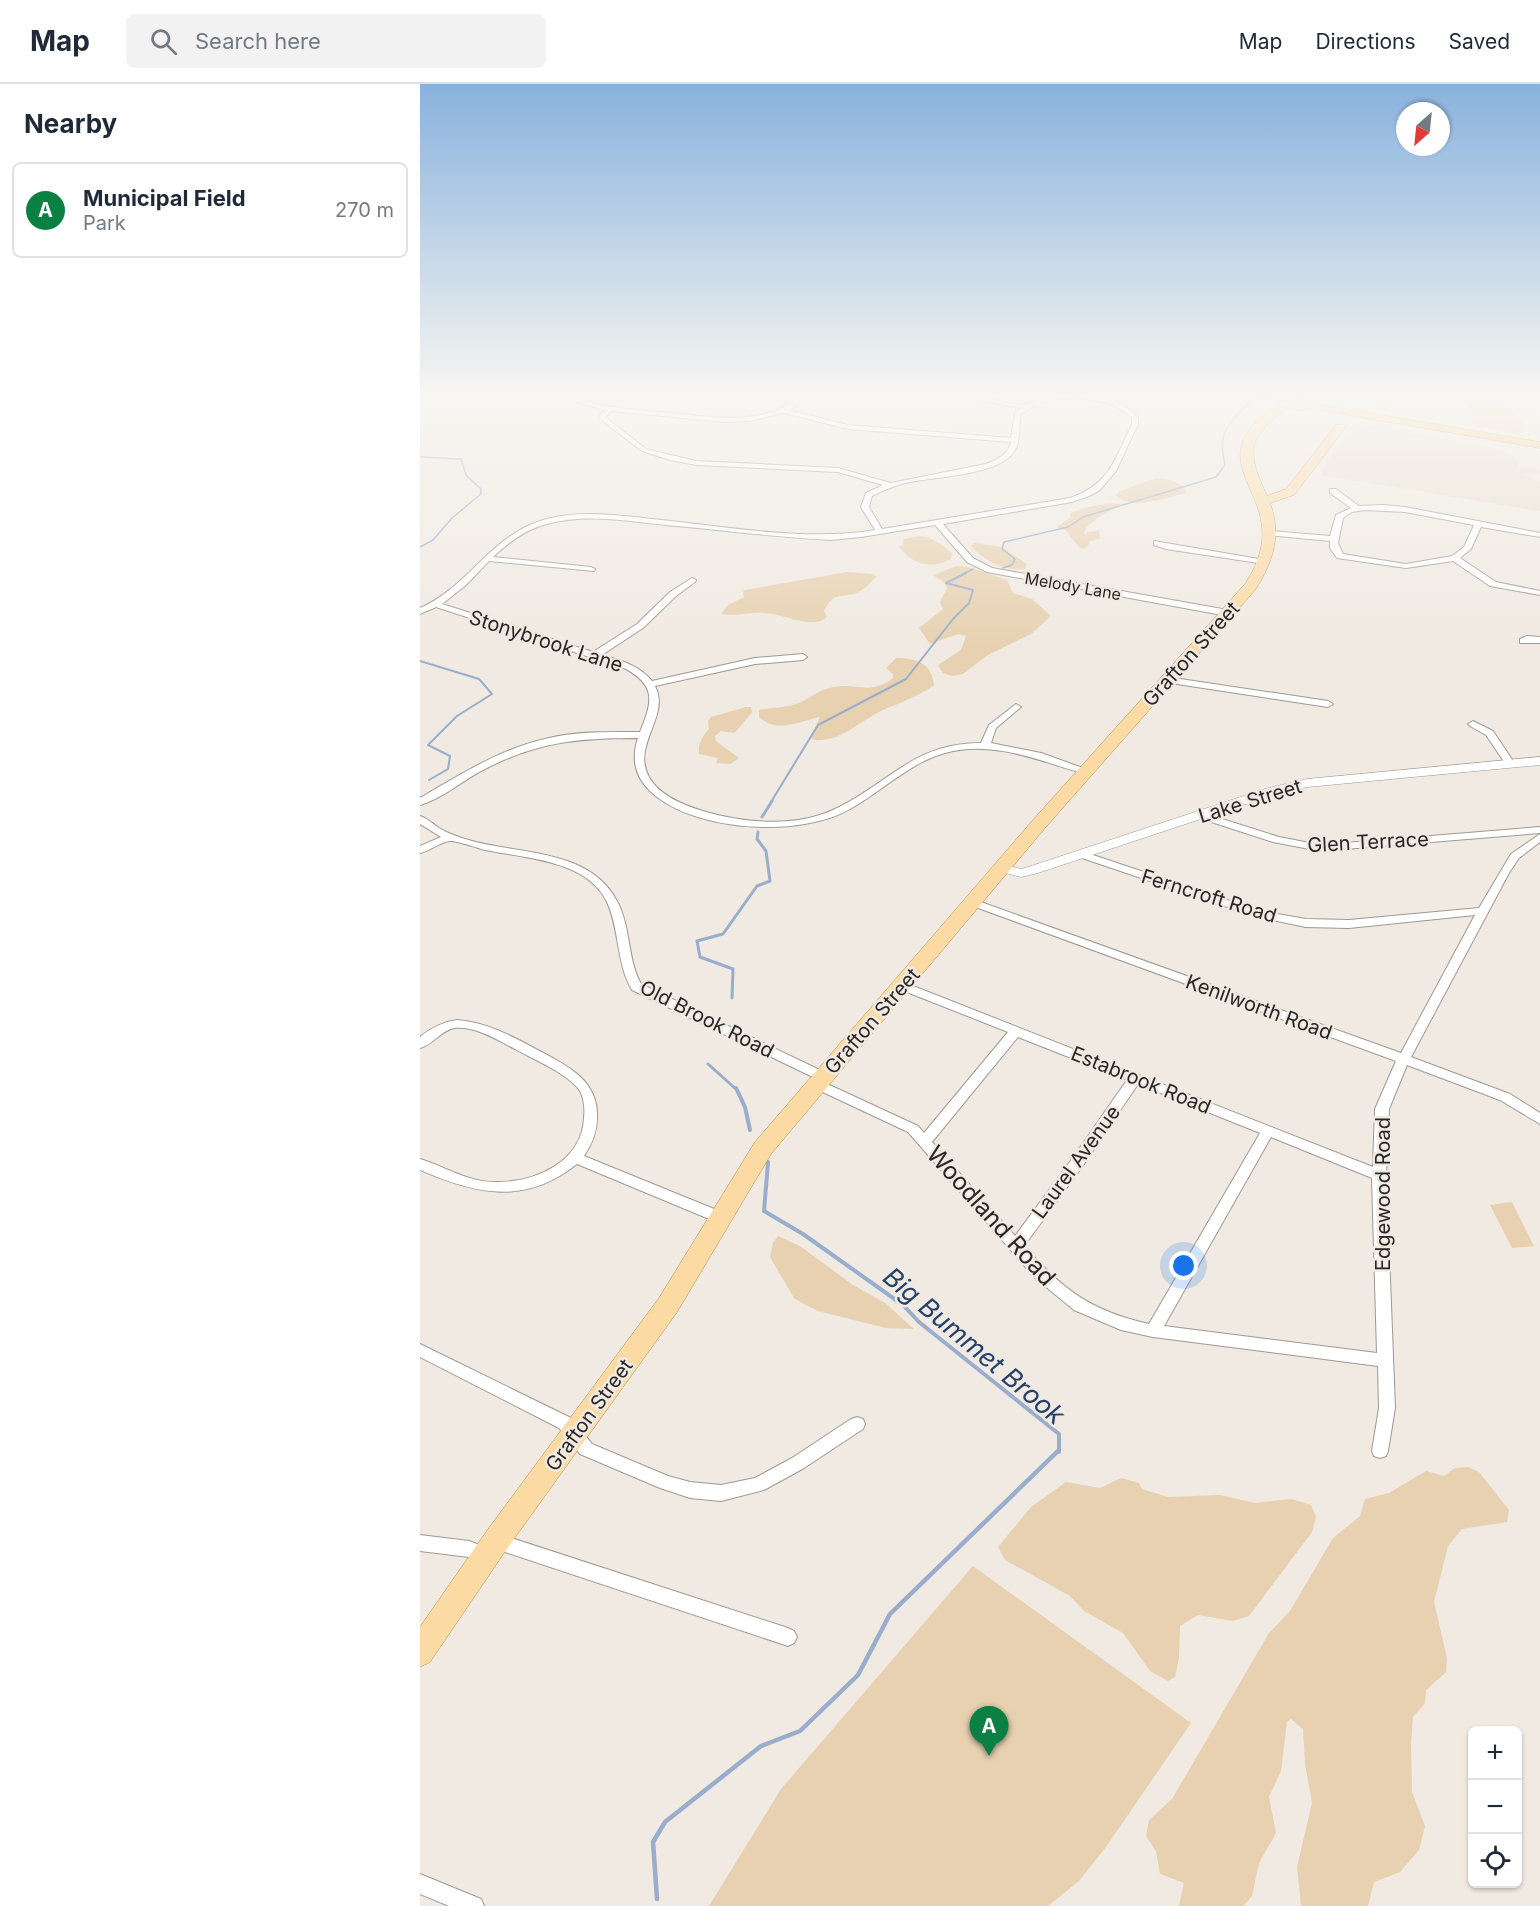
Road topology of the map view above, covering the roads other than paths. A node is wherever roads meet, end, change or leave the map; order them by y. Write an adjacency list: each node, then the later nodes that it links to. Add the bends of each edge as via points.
1 (868, 477): 6 (street)
2 (926, 477): 6 (street)
3 (1109, 477): 10 (street, via 1096,491 1061,502)
4 (1252, 477): 8 (main road, Grafton Street)
5 (1302, 477): 8 (main road, via 1294,487)
6 (888, 484): 12 (street, via 872,492 865,502 866,511)
7 (1333, 491): 9 (street)
8 (1260, 493): 13 (main road, Grafton Street)
9 (1357, 508): 11 (street, via 1385,507); 15 (street, via 1340,516)
10 (937, 522): 12 (street); 25 (street, Melody Lane, via 970,560 990,570)
11 (1478, 524): 14 (street); 17 (street, via 1469,548)
12 (879, 531): 18 (street, via 848,537 812,537 578,516 528,528)
13 (1270, 533): 15 (street); 19 (main road, Grafton Street)
14 (1540, 535)
15 (1334, 539): 17 (street, via 1334,551 1340,555 1390,565 1411,566)
16 (1157, 543): 19 (street)
17 (1454, 558): 22 (street, via 1493,584)
18 (488, 559): 20 (street); 23 (street)
19 (1265, 562): 25 (main road, Grafton Street)
20 (591, 569)
21 (692, 580): 28 (street, via 640,626)
22 (1540, 593)
23 (437, 605): 24 (street); 28 (street, Stonybrook Lane)
24 (420, 611)
25 (1228, 613): 30 (main road, Grafton Street)
26 (1540, 640): 27 (street)
27 (1523, 642)
28 (594, 656): 31 (street, Stonybrook Lane, via 636,671)
29 (803, 657): 31 (street, via 737,664)
30 (1167, 680): 32 (street); 39 (main road, Grafton Street)
31 (650, 684): 35 (street, via 655,699)
32 (1328, 704)
33 (1016, 707): 36 (street, via 992,727)
34 (1473, 724): 38 (street, via 1490,733)
35 (643, 735): 36 (street, via 638,761 641,771 662,796 703,815 773,825 795,824 832,814 934,753 955,747); 40 (street, via 584,736 538,743 503,756)
36 (985, 746): 39 (street, via 1020,751)
37 (1540, 761): 38 (street, Lake Street)
38 (1510, 764): 41 (street, Lake Street, via 1307,783)
39 (1086, 771): 48 (main road, Grafton Street)
40 (420, 802)
41 (1200, 815): 43 (street, Glen Terrace, via 1284,842 1320,848); 47 (street, Lake Street)
42 (420, 819): 44 (street, Old Brook Road)
43 (1540, 830)
44 (450, 837): 46 (street); 56 (street, Old Brook Road, via 553,861 589,876 606,892 617,912 636,987)
45 (1540, 837): 50 (street, Edgewood Road, via 1515,856)
46 (420, 850)
47 (1080, 854): 48 (street, Lake Street, via 1025,872); 50 (street, Ferncroft Road, via 1258,914 1306,923 1348,924)
48 (1003, 868): 49 (main road, Grafton Street)
49 (974, 903): 51 (main road, Grafton Street); 54 (street, Kenilworth Road)
50 (1485, 911): 54 (street, Edgewood Road)
51 (903, 986): 52 (street, Estabrook Road); 56 (main road, Grafton Street)
52 (1016, 1031): 55 (street, Estabrook Road); 59 (street)
53 (420, 1044): 60 (street, via 443,1027 466,1023 579,1081 590,1103 586,1142)
54 (1403, 1060): 57 (street, Kenilworth Road, via 1505,1097); 62 (street, Edgewood Road, via 1382,1109)
55 (1135, 1078): 58 (street, Estabrook Road); 64 (street, Laurel Avenue)
56 (820, 1080): 59 (street, Woodland Road, via 913,1129); 63 (main road, Grafton Street, via 763,1148)
57 (1540, 1119)
58 (1268, 1131): 62 (street, Estabrook Road); 65 (street)
59 (924, 1142): 64 (street, Woodland Road)
60 (575, 1158): 61 (street, via 538,1179 494,1188 463,1182); 63 (street)
61 (420, 1164)
62 (1379, 1175): 67 (street, Edgewood Road)
63 (719, 1217): 69 (main road, Grafton Street, via 668,1305)
64 (1016, 1245): 65 (street, Woodland Road, via 1039,1273 1079,1306 1121,1324)
65 (1153, 1331): 67 (street, Woodland Road)
66 (420, 1350): 69 (street, via 565,1423)
67 (1385, 1360): 70 (street, Edgewood Road, via 1387,1408)
68 (857, 1424): 69 (street, via 768,1480 747,1489 721,1493 666,1483 586,1449)
69 (576, 1434): 72 (main road, Grafton Street)
70 (1380, 1451)
71 (420, 1543): 72 (street)
72 (491, 1549): 73 (street); 74 (main road, Grafton Street)
73 (788, 1637)
74 (420, 1652)
75 (420, 1884): 76 (street)
76 (474, 1906)

